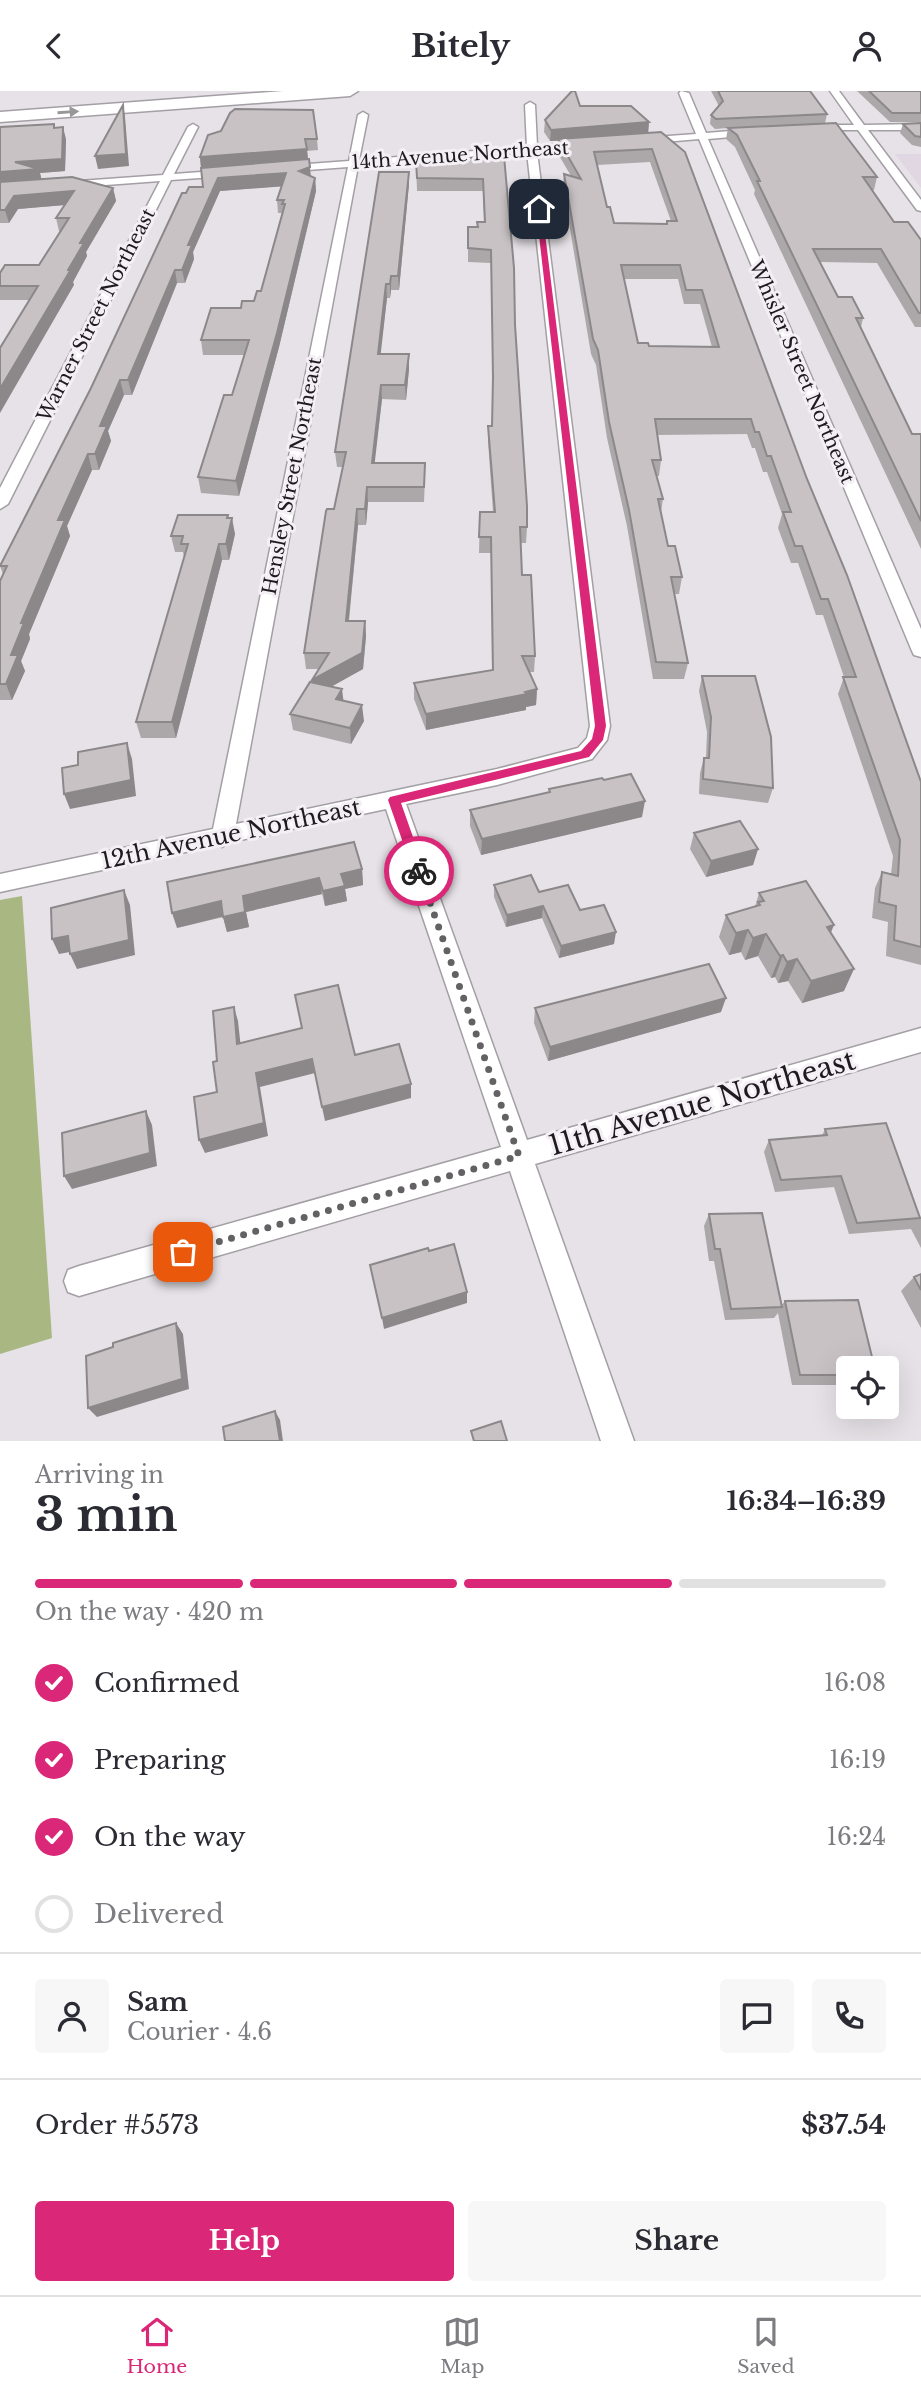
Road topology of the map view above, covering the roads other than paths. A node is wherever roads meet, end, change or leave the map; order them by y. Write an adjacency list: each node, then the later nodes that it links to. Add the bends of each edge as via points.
1 (350, 91): 6 (highway, one-way to 1)
2 (834, 91): 8 (street)
3 (684, 93): 12 (street, Whisler Street Northeast)
4 (530, 105): 15 (street)
5 (363, 115): 16 (street, Hensley Street Northeast)
6 (0, 117)
7 (193, 127): 19 (street, Warner Street Northeast)
8 (863, 127): 9 (street); 10 (street); 21 (street)
9 (921, 127)
10 (799, 129)
11 (762, 131): 12 (street)
12 (700, 136): 13 (street); 23 (street, Whisler Street Northeast)
13 (624, 142)
14 (597, 144): 15 (street, 14th Avenue Northeast)
15 (532, 149): 16 (street, 14th Avenue Northeast); 24 (street, 12th Avenue Northeast, via 600,726 597,740 585,754)
16 (353, 163): 17 (street, 14th Avenue Northeast); 25 (street, Hensley Street Northeast)
17 (273, 169)
18 (246, 171): 19 (street)
19 (166, 178): 20 (street); 22 (street, Warner Street Northeast)
20 (52, 186)
21 (921, 208)
22 (0, 504)
23 (921, 651)
24 (394, 800): 25 (street, 12th Avenue Northeast); 28 (street)
25 (222, 838): 26 (street, 12th Avenue Northeast)
26 (0, 883)
27 (921, 1040): 28 (street, 11th Avenue Northeast)
28 (519, 1156): 29 (street, 11th Avenue Northeast); 30 (street)
29 (79, 1281)
30 (618, 1441)

